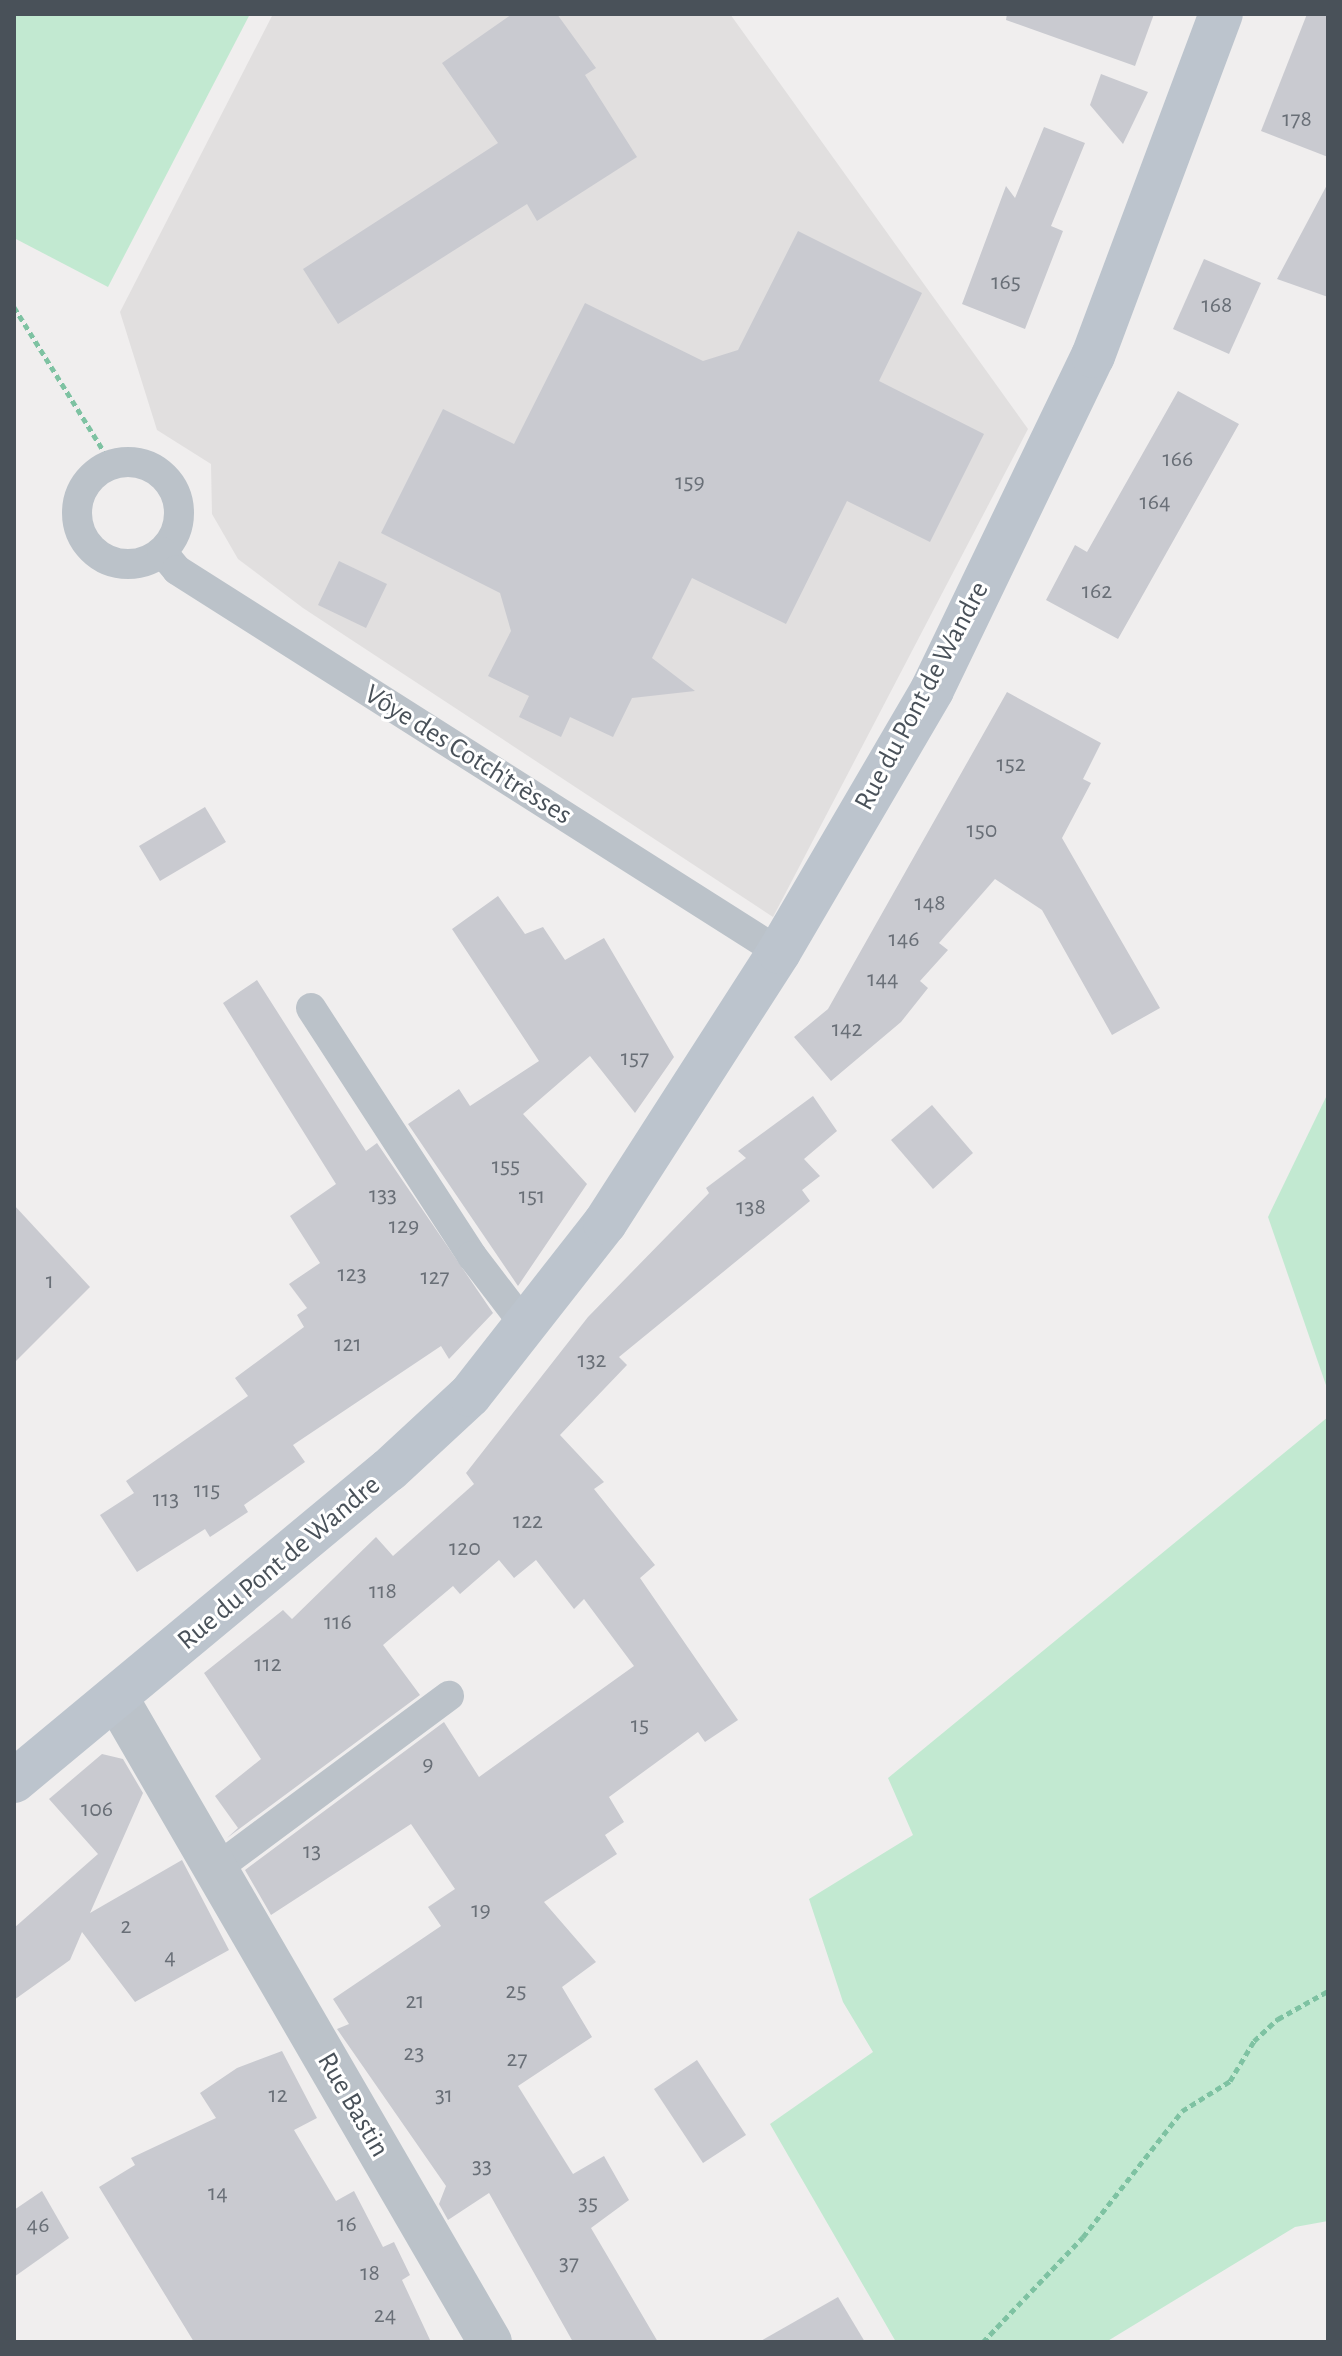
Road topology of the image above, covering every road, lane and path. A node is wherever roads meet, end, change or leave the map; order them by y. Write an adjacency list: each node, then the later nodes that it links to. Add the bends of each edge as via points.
1 (1221, 14): 5 (street, Rue du Pont de Wandre, via 1093,356 932,690)
2 (14, 307): 3 (path)
3 (111, 463): 4 (lane, via 135,461 158,471 177,495 178,526); 4 (lane, via 87,481 76,510 83,539 104,560 134,565)
4 (162, 552): 5 (lane, Vôye des Cotch'trèsses, via 177,570)
5 (779, 952): 7 (street, Rue du Pont de Wandre, via 605,1223)
6 (311, 1008): 7 (lane, via 472,1256)
7 (525, 1325): 9 (street, Rue du Pont de Wandre, via 470,1395 389,1470)
8 (449, 1696): 11 (lane)
9 (117, 1699): 10 (street, Rue du Pont de Wandre); 11 (street, Rue Bastin)
10 (14, 1781)
11 (217, 1868): 13 (street, Rue Bastin)
12 (1328, 1991): 14 (path, via 1278,2019 1254,2041 1230,2081 1182,2111 1083,2237)
13 (490, 2342)
14 (983, 2342)

